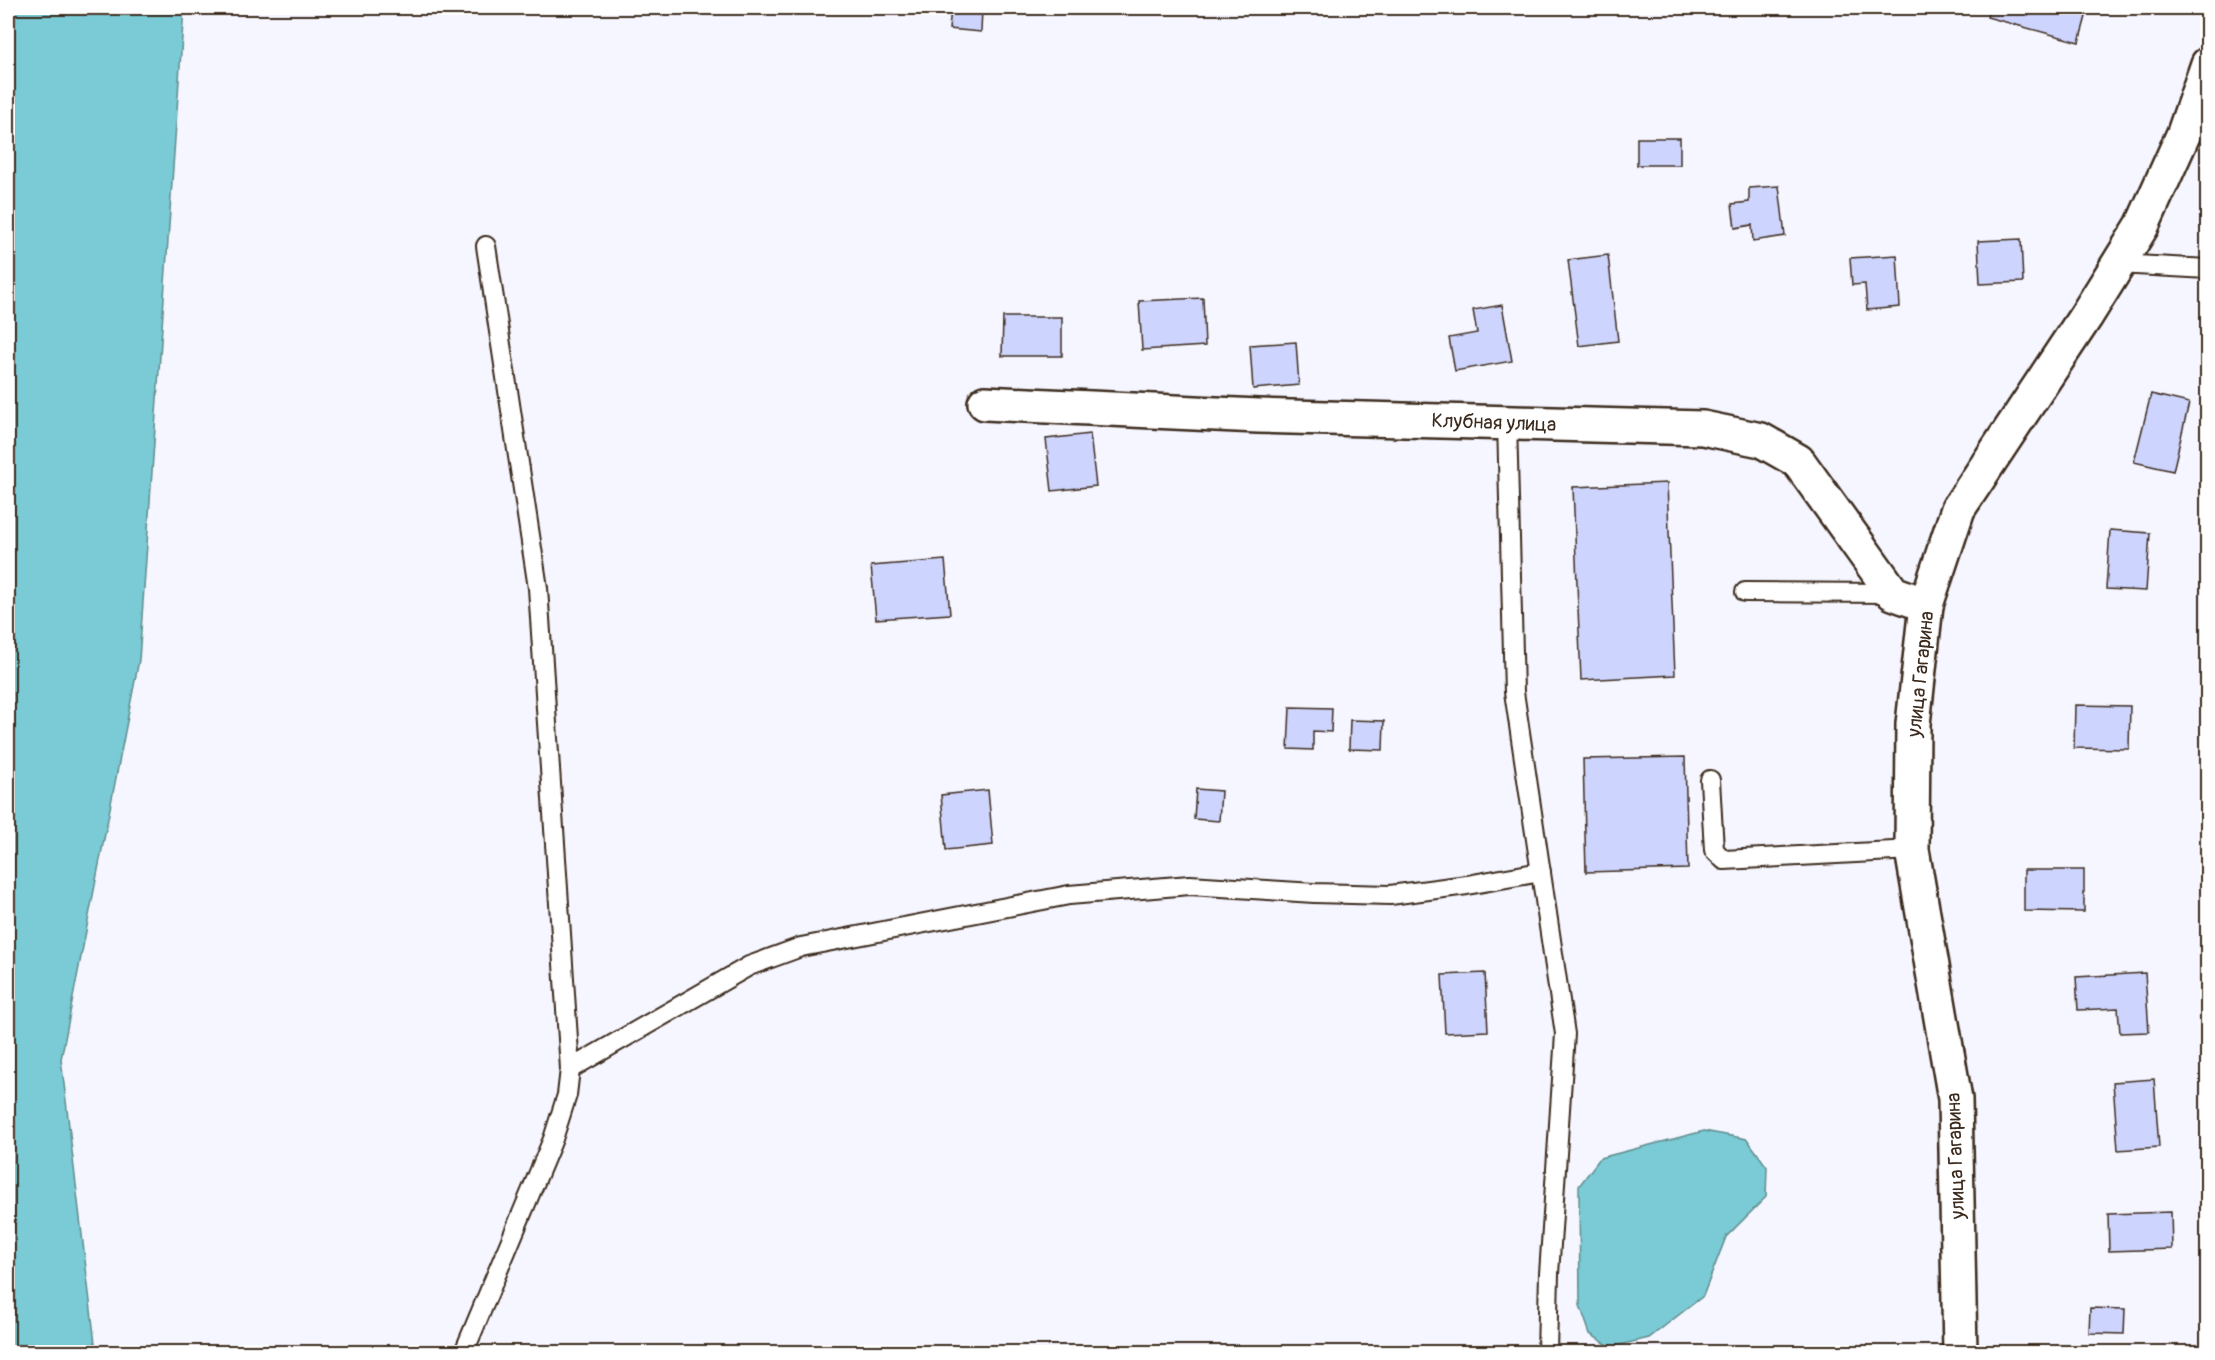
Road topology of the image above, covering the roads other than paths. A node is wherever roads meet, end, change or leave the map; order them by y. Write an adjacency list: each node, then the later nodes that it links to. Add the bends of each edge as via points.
1 (2208, 64): 3 (street, улица Гагарина, via 2184,133 2142,225)
2 (486, 246): 13 (lane, via 538,588)
3 (2118, 264): 4 (lane); 9 (street, улица Гагарина, via 1958,508)
4 (2208, 269)
5 (986, 403): 6 (street, Клубная улица, via 1258,416)
6 (1508, 422): 8 (street, Клубная улица, via 1703,428 1761,440 1798,461); 12 (lane, via 1514,692)
7 (1745, 592): 8 (lane)
8 (1893, 593): 9 (street)
9 (1926, 604): 11 (street, улица Гагарина, via 1913,724)
10 (1710, 780): 11 (lane, via 1714,849 1724,860)
11 (1912, 850): 16 (street, улица Гагарина, via 1955,1099)
12 (1541, 873): 13 (lane, via 1390,895 1190,885 1069,895 801,947 749,966); 15 (lane, via 1565,1034)
13 (570, 1069): 14 (lane, via 567,1095 553,1139)
14 (464, 1353)
15 (1546, 1353)
16 (1960, 1353)

